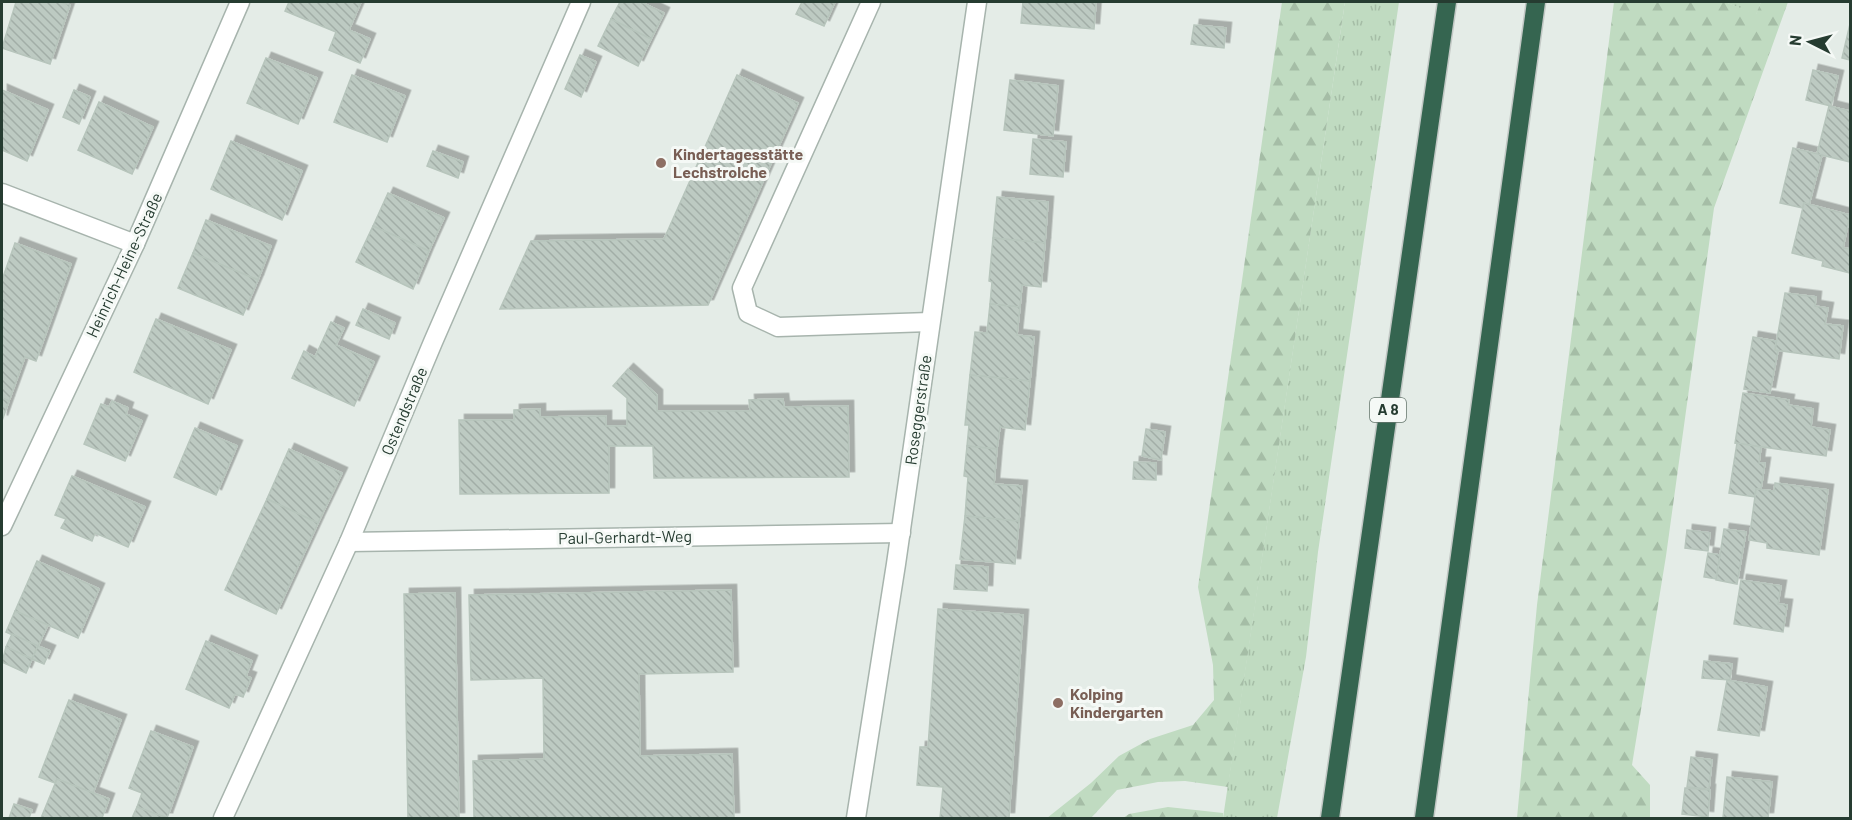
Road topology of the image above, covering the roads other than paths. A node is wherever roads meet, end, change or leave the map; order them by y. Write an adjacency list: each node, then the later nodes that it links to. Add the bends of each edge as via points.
1 (240, 2): 8 (street, Heinrich-Heine-Straße)
2 (581, 2): 12 (street, Ostendstraße)
3 (871, 2): 9 (street, via 742,288 748,313 778,327)
4 (977, 2): 9 (street, Roseggerstraße)
5 (1447, 2): 15 (highway, A 8)
6 (1536, 2): 16 (highway)
7 (2, 193): 8 (street)
8 (135, 243): 10 (street, Heinrich-Heine-Straße)
9 (930, 322): 11 (street, Roseggerstraße)
10 (2, 526)
11 (901, 533): 12 (street, Paul-Gerhardt-Weg); 14 (street, Roseggerstraße)
12 (349, 542): 13 (street, Ostendstraße)
13 (223, 819)
14 (856, 819)
15 (1330, 819)
16 (1424, 819)

